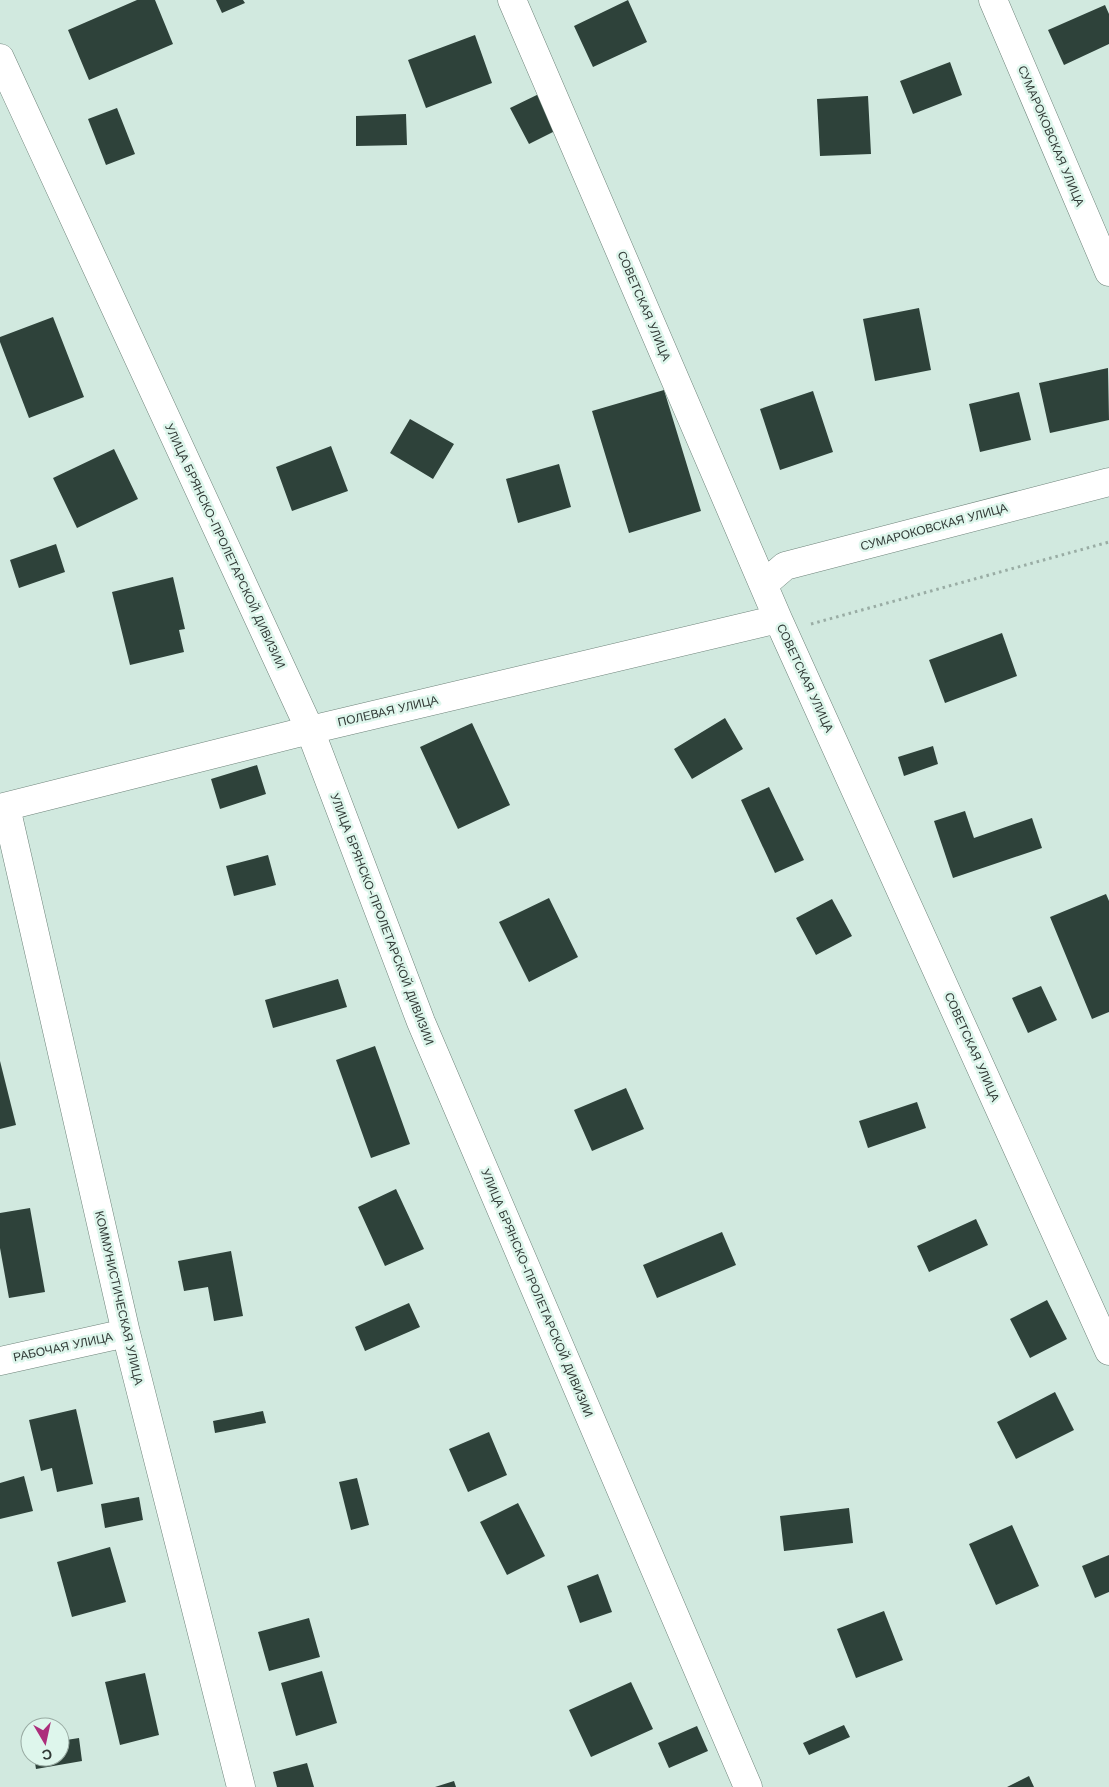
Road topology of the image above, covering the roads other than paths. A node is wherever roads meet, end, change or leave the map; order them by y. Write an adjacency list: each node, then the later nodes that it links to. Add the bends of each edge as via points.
1 (512, 0): 6 (street, СОВЕТСКАЯ УЛИЦА)
2 (993, 0): 4 (street, СУМАРОКОВСКАЯ УЛИЦА)
3 (0, 58): 8 (street, УЛИЦА БРЯНСКО-ПРОЛЕТАРСКОЙ ДИВИЗИИ)
4 (1109, 272)
5 (1109, 482): 6 (street, СУМАРОКОВСКАЯ УЛИЦА, via 785,566)
6 (764, 584): 7 (street, СОВЕТСКАЯ УЛИЦА)
7 (781, 625): 8 (street, ПОЛЕВАЯ УЛИЦА); 11 (street, СОВЕТСКАЯ УЛИЦА)
8 (310, 730): 9 (street, ПОЛЕВАЯ УЛИЦА); 14 (street, УЛИЦА БРЯНСКО-ПРОЛЕТАРСКОЙ ДИВИЗИИ, via 421,1022)
9 (3, 807): 10 (street, КОММУНИСТИЧЕСКАЯ УЛИЦА)
10 (126, 1333): 12 (street, РАБОЧАЯ УЛИЦА); 13 (street, КОММУНИСТИЧЕСКАЯ УЛИЦА)
11 (1109, 1351)
12 (0, 1361)
13 (241, 1787)
14 (748, 1787)

